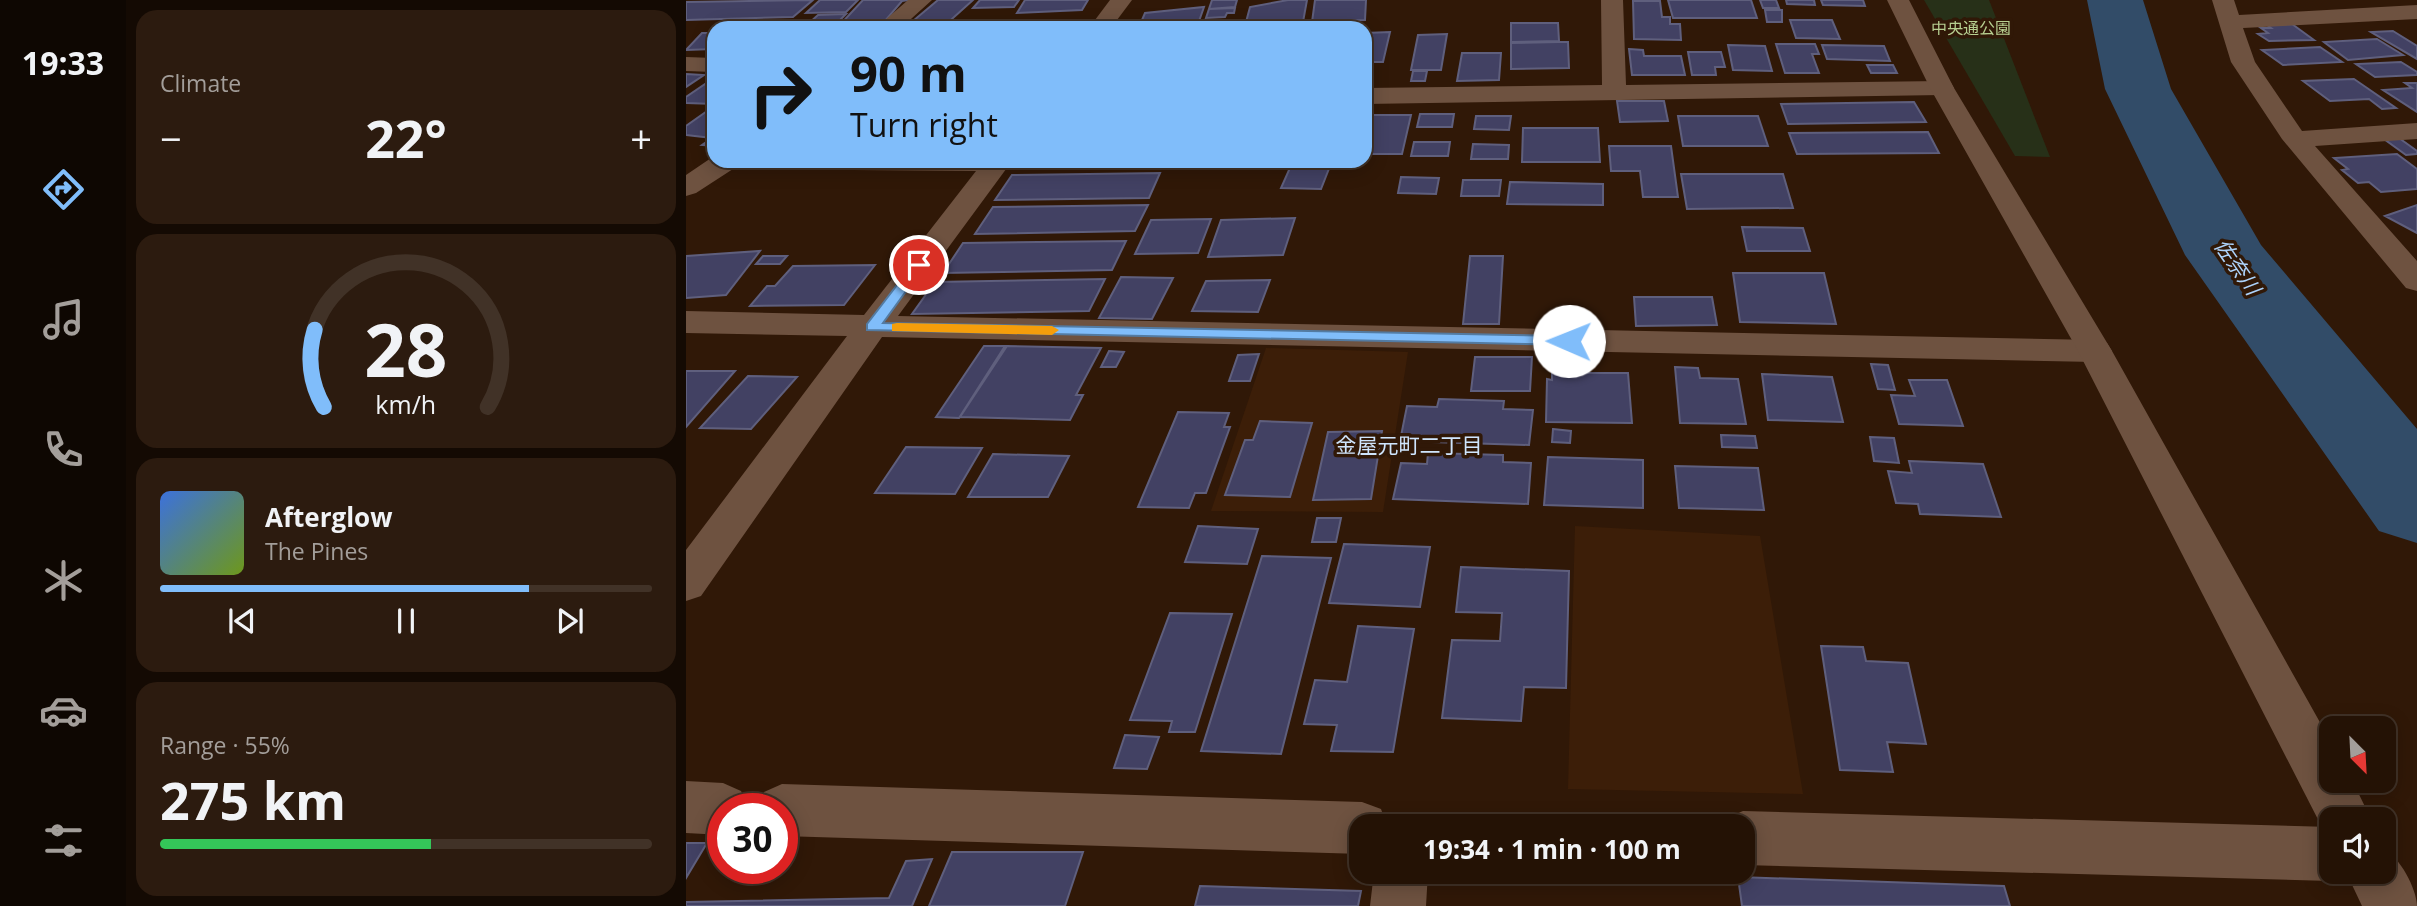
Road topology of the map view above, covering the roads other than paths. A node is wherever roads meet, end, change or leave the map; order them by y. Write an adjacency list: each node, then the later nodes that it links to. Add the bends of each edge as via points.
1 (921, 0): 7 (street)
2 (1121, 0): 8 (street)
3 (1612, 0): 12 (street)
4 (1898, 0): 11 (street)
5 (2226, 11): 6 (street); 15 (street, via 2244,62)
6 (2417, 12)
7 (896, 21)
8 (1105, 21)
9 (686, 64): 10 (street)
10 (707, 65)
11 (1942, 88): 12 (street); 24 (street)
12 (1614, 93): 13 (street)
13 (1372, 96)
14 (2417, 131): 15 (street)
15 (2295, 139): 21 (street)
16 (686, 160): 17 (street)
17 (707, 161)
18 (715, 168): 20 (street)
19 (993, 168): 23 (street)
20 (686, 187)
21 (2417, 281)
22 (686, 322): 23 (street)
23 (872, 327): 24 (street); 25 (street)
24 (2095, 351): 27 (street)
25 (686, 583)
26 (686, 807): 28 (street)
27 (2339, 807)
28 (707, 808)
29 (798, 810): 30 (street)
30 (1349, 828)
31 (1755, 838): 32 (street)
32 (2319, 854)
33 (1400, 884): 35 (street)
34 (2380, 884): 36 (street)
35 (1398, 906)
36 (2392, 906)

